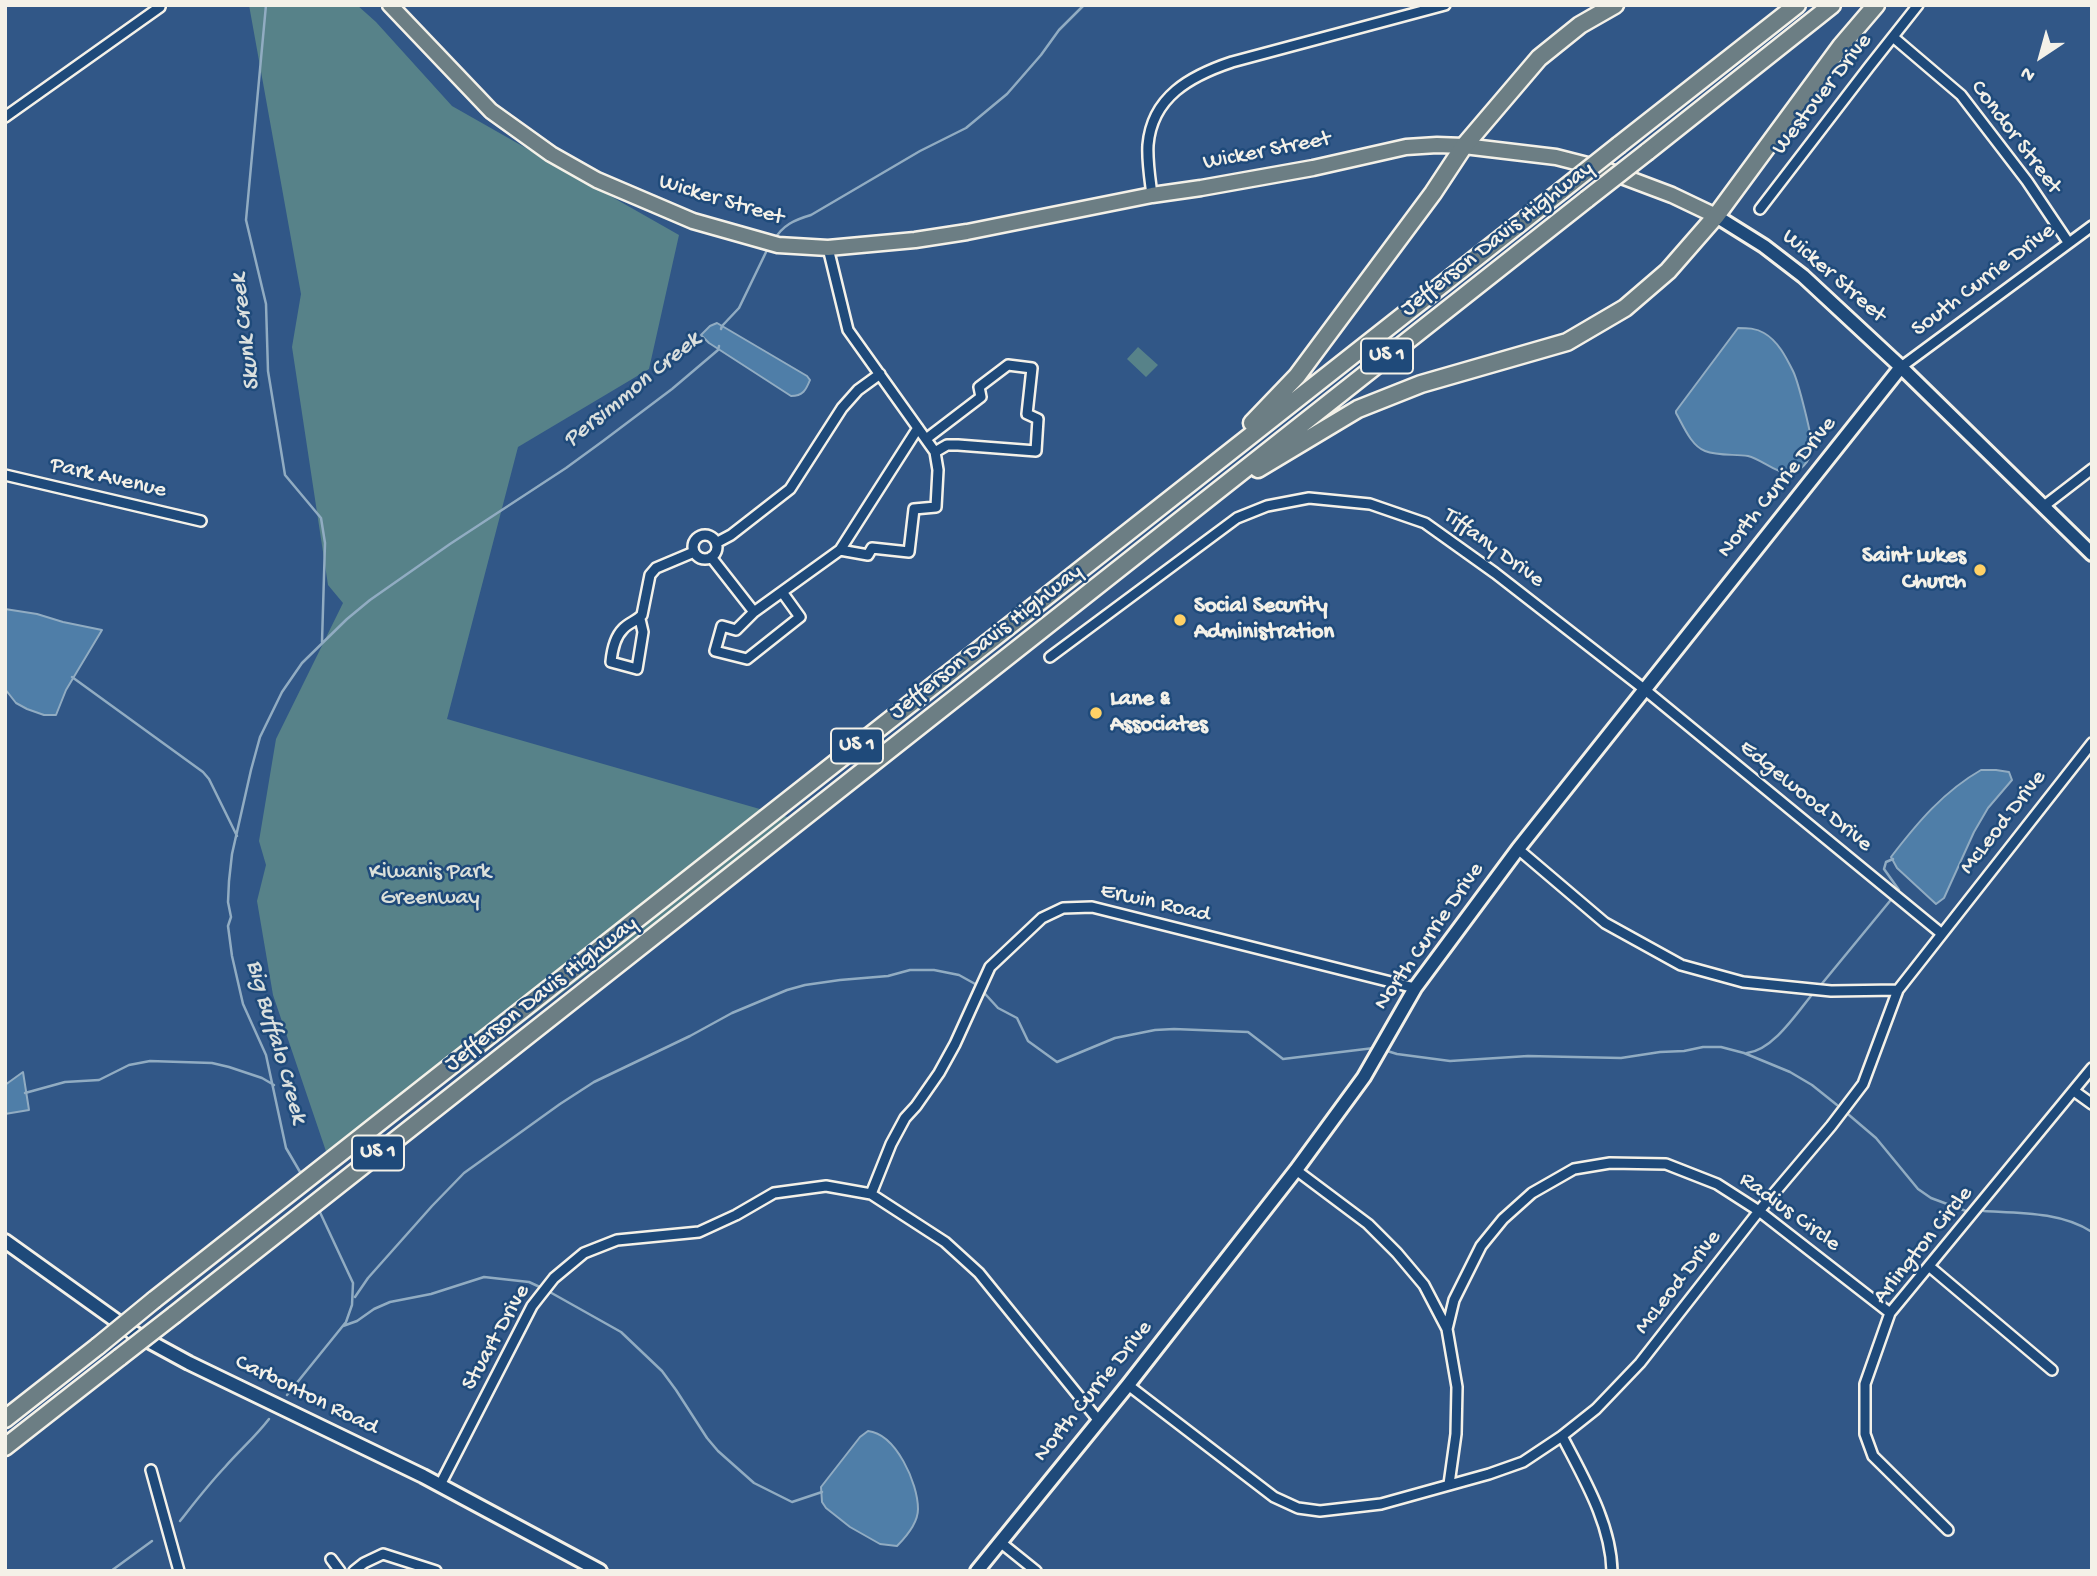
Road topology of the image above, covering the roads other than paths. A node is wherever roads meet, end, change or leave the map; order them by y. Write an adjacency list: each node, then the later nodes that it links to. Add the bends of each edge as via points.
1 (390, 5): 17 (main road, Wicker Street, via 491,111 597,180 693,221 778,245)
2 (1445, 5): 12 (street, via 1232,62 1185,82 1157,112 1152,128 1148,146)
3 (1615, 5): 11 (highway, via 1580,25 1539,58)
4 (1797, 5): 25 (highway, Jefferson Davis Highway / US 1, bridge)
5 (1832, 5): 27 (highway, Jefferson Davis Highway / US 1, bridge)
6 (1876, 5): 14 (highway)
7 (1918, 5): 9 (street, Westover Drive)
8 (159, 6): 10 (street)
9 (1893, 37): 13 (street, Westover Drive); 16 (street, Condor Street, via 1961,95)
10 (5, 117)
11 (1464, 146): 12 (main road, Wicker Street, via 1406,147); 14 (main road, Wicker Street, via 1603,169); 25 (highway, via 1297,376)
12 (1152, 195): 17 (main road, Wicker Street, via 967,232)
13 (1760, 209)
14 (1716, 216): 18 (street, Wicker Street, via 1803,276); 27 (highway, via 1668,271 1625,308 1567,342 1421,384 1358,409)
15 (2092, 226): 16 (street, South Currie Drive)
16 (2068, 243): 18 (street, South Currie Drive)
17 (828, 248): 19 (street, via 848,330)
18 (1901, 367): 26 (street, Wicker Street); 38 (street, North Currie Drive)
19 (880, 374): 20 (street); 29 (street, via 842,408 790,489)
20 (918, 428): 21 (street); 30 (street)
21 (926, 439): 22 (street); 22 (street, via 981,397 979,387 1008,365 1032,368 1027,414 1038,419 1035,451 958,444)
22 (935, 452): 30 (street, via 936,507 914,509 909,552 872,548 868,555)
23 (2092, 469): 26 (street)
24 (5, 475): 28 (street, Park Avenue)
25 (1197, 477): 56 (highway, Jefferson Davis Highway / US 1, bridge)
26 (2044, 506): 32 (street, Wicker Street)
27 (1188, 513): 59 (highway, Jefferson Davis Highway / US 1, bridge)
28 (201, 521)
29 (716, 543): 31 (street, via 702,536 694,542); 33 (street)
30 (840, 550): 34 (street)
31 (694, 552): 33 (street); 36 (street, via 650,575)
32 (2092, 554)
33 (711, 557): 35 (street)
34 (782, 592): 35 (street); 35 (street, via 800,617 747,659 715,651 722,625 736,630)
35 (754, 612)
36 (640, 619): 36 (street, via 623,628 611,662 637,669 643,632)
37 (1050, 657): 38 (street, Tiffany Drive, via 1237,519 1267,506 1309,498 1370,504 1425,523)
38 (1644, 689): 40 (street, North Currie Drive); 41 (street, Edgewood Drive)
39 (2092, 743): 41 (street, McLeod Drive)
40 (1518, 849): 42 (street, North Currie Drive); 43 (street, via 1605,923 1681,965 1743,982 1831,991)
41 (1942, 934): 43 (street, McLeod Drive)
42 (1415, 988): 47 (street, North Currie Drive, via 1363,1077); 48 (street, Erwin Road, via 1092,907 1063,908 1042,918 990,967 939,1073 891,1144)
43 (1898, 990): 49 (street, McLeod Drive, via 1863,1084)
44 (2092, 1068): 45 (street, Arlington Circle)
45 (2074, 1091): 46 (street); 51 (street, Arlington Circle)
46 (2092, 1104)
47 (1296, 1170): 53 (street, via 1368,1224 1397,1253 1424,1285); 55 (street, North Currie Drive)
48 (871, 1194): 57 (street, Stuart Drive, via 945,1242 979,1273); 62 (street, Stuart Drive, via 826,1186 774,1193 699,1232 617,1240 584,1253 554,1278 533,1306)
49 (1759, 1211): 52 (street, Radius Circle); 53 (street, Radius Circle, via 1717,1184 1666,1164 1610,1163 1574,1169 1532,1193 1503,1219 1482,1246 1454,1300); 58 (street, McLeod Drive, via 1635,1370)
50 (5, 1241): 62 (street, Carbonton Road, via 132,1332)
51 (1930, 1267): 52 (street, Arlington Circle); 54 (street)
52 (1890, 1313): 63 (street, Arlington Circle, via 1864,1384 1864,1434 1873,1456)
53 (1447, 1329): 61 (street, via 1457,1387)
54 (2052, 1370)
55 (1128, 1385): 57 (street, North Currie Drive); 61 (street, McLeod Drive, via 1274,1497 1298,1508 1320,1511 1381,1504)
56 (5, 1419)
57 (1099, 1421): 64 (street, North Currie Drive)
58 (1562, 1436): 61 (street, McLeod Drive, via 1523,1462); 73 (street, via 1591,1492)
59 (5, 1447)
60 (151, 1470): 66 (street)
61 (1449, 1484)
62 (440, 1485): 70 (street, Carbonton Road)
63 (1948, 1530)
64 (1000, 1542): 71 (street, North Currie Drive); 72 (street)
65 (331, 1559): 67 (street)
66 (179, 1571)
67 (340, 1571)
68 (354, 1571): 69 (street, via 383,1554)
69 (436, 1571)
70 (600, 1571)
71 (977, 1571)
72 (1036, 1571)
73 (1612, 1571)

